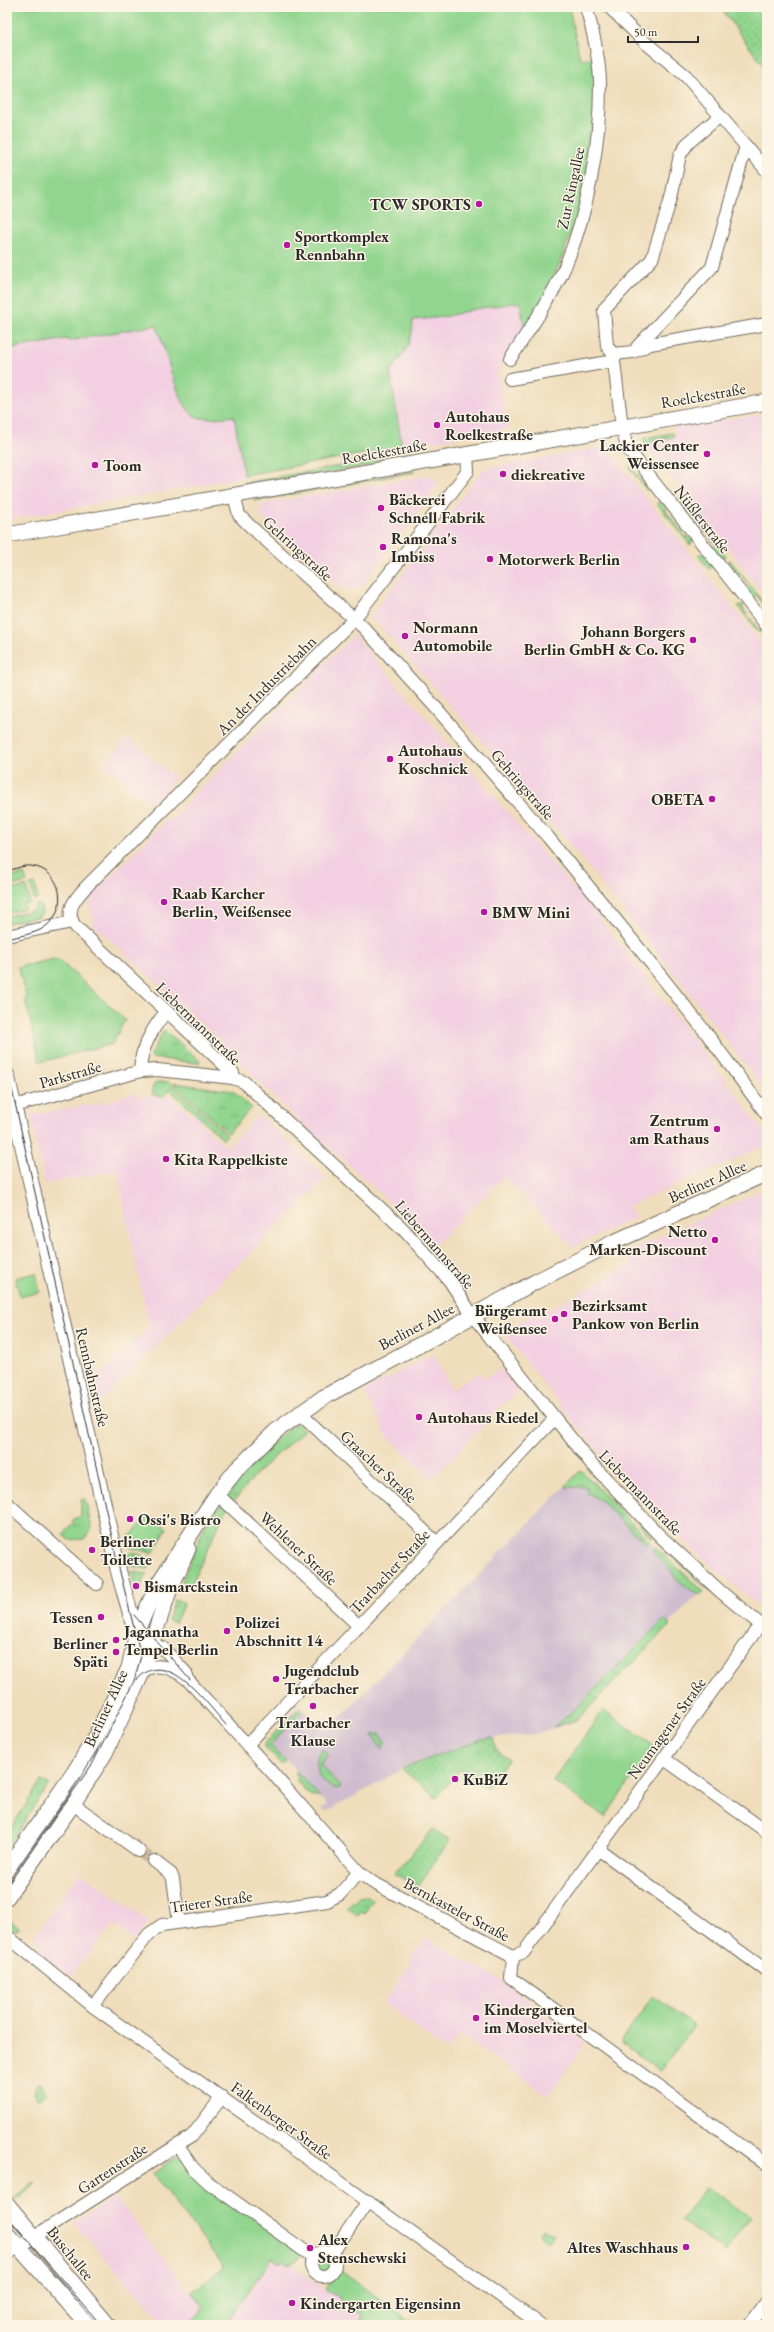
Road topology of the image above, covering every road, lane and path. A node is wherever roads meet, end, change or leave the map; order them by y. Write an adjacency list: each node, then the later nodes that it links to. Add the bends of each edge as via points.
1 (586, 7): 9 (street, Zur Ringallee, via 600,84 596,145 584,211 575,241 552,292)
2 (609, 7): 3 (street, via 646,43 686,76)
3 (720, 116): 4 (street); 8 (street, via 688,143 680,155 671,198 652,259 604,310 607,346)
4 (746, 146): 5 (street); 7 (street, via 712,267)
5 (767, 171)
6 (767, 324): 7 (street, via 650,344)
7 (633, 352): 8 (street)
8 (613, 358): 10 (street); 12 (street)
9 (510, 359)
10 (510, 379)
11 (767, 402): 12 (main road, Roelckestraße)
12 (622, 428): 13 (main road, Roelckestraße); 17 (street, Nüßlerstraße, via 627,448)
13 (467, 456): 14 (main road, Roelckestraße); 16 (street, An der Industriebahn, via 468,471)
14 (234, 495): 15 (main road, Roelckestraße); 16 (street, Gehringstraße, via 239,515)
15 (7, 535)
16 (354, 619): 18 (street, An der Industriebahn, via 76,898 69,914); 25 (street, Gehringstraße, via 400,667 552,842 656,968)
17 (767, 626)
18 (72, 922): 19 (street); 20 (street, Liebermannstraße)
19 (7, 936)
20 (166, 1012): 21 (street, via 159,1020 141,1056); 23 (street, Liebermannstraße, via 233,1073)
21 (141, 1071): 23 (street, Parkstraße, via 158,1070); 24 (street, Parkstraße)
22 (7, 1076): 24 (main road, Rennbahnstraße)
23 (233, 1078): 27 (street, Liebermannstraße, via 244,1082 400,1226 449,1280)
24 (10, 1107): 37 (main road, Rennbahnstraße)
25 (767, 1115)
26 (767, 1173): 27 (main road, Berliner Allee, via 612,1243)
27 (473, 1316): 28 (main road, Berliner Allee); 29 (street, Liebermannstraße)
28 (299, 1412): 30 (main road, Berliner Allee, via 258,1447); 33 (street, Graacher Straße)
29 (554, 1419): 33 (street, Trarbacher Straße); 36 (street, Liebermannstraße, via 590,1462 660,1536)
30 (217, 1494): 32 (main road, Berliner Allee); 35 (street, Wehlener Straße)
31 (7, 1503): 34 (street)
32 (203, 1516): 37 (main road, Berliner Allee, via 158,1584); 38 (main road, Berliner Allee, via 168,1594)
33 (437, 1543): 35 (street, Trarbacher Straße)
34 (97, 1584)
35 (359, 1626): 42 (street, Trarbacher Straße)
36 (763, 1627): 43 (street, Neumagener Straße)
37 (135, 1637): 38 (street, Bernkasteler Straße); 40 (main road, Rennbahnstraße, via 140,1665); 49 (main road, Berliner Allee, via 129,1668 96,1736 75,1771)
38 (152, 1643): 39 (main road, Berliner Allee); 41 (street, Bernkasteler Straße, via 166,1650)
39 (142, 1673): 40 (main road, Berliner Allee); 41 (street, Bernkasteler Straße, via 156,1666 171,1668)
40 (135, 1687): 44 (main road, Berliner Allee, via 105,1753)
41 (203, 1696): 42 (street, Bernkasteler Straße)
42 (247, 1745): 50 (street, Bernkasteler Straße)
43 (663, 1758): 45 (street); 46 (street, Neumagener Straße)
44 (73, 1804): 47 (street); 51 (main road, Berliner Allee)
45 (767, 1832)
46 (598, 1849): 54 (street, Neumagener Straße, via 524,1952); 55 (street)
47 (139, 1851)
48 (154, 1861): 52 (street, via 171,1874)
49 (7, 1869)
50 (359, 1872): 52 (street, Trierer Straße, via 340,1894 326,1901); 54 (street, Bernkasteler Straße, via 380,1887)
51 (7, 1897)
52 (180, 1922): 56 (street, Trierer Straße, via 162,1925 149,1934)
53 (7, 1936): 56 (street, Falkenberger Straße)
54 (513, 1956): 59 (street, Bernkasteler Straße, via 511,1978)
55 (767, 1971)
56 (93, 2006): 57 (street, Falkenberger Straße)
57 (222, 2097): 58 (street, Gartenstraße, via 197,2131); 60 (street, Falkenberger Straße)
58 (177, 2145): 63 (street, Gartenstraße); 66 (street, via 193,2168 209,2183)
59 (767, 2165)
60 (368, 2201): 65 (street); 70 (street, Falkenberger Straße)
61 (7, 2204): 63 (main road, Buschallee)
62 (7, 2234): 64 (main road, Buschallee)
63 (34, 2236): 64 (street, Gartenstraße); 69 (main road, Buschallee)
64 (12, 2250): 68 (main road, Buschallee)
65 (331, 2255): 66 (street, via 323,2252); 66 (street, via 335,2265 332,2272 326,2276 313,2271)
66 (313, 2257)
67 (767, 2302): 71 (street)
68 (88, 2325)
69 (108, 2325)
70 (541, 2325)
71 (750, 2325)

